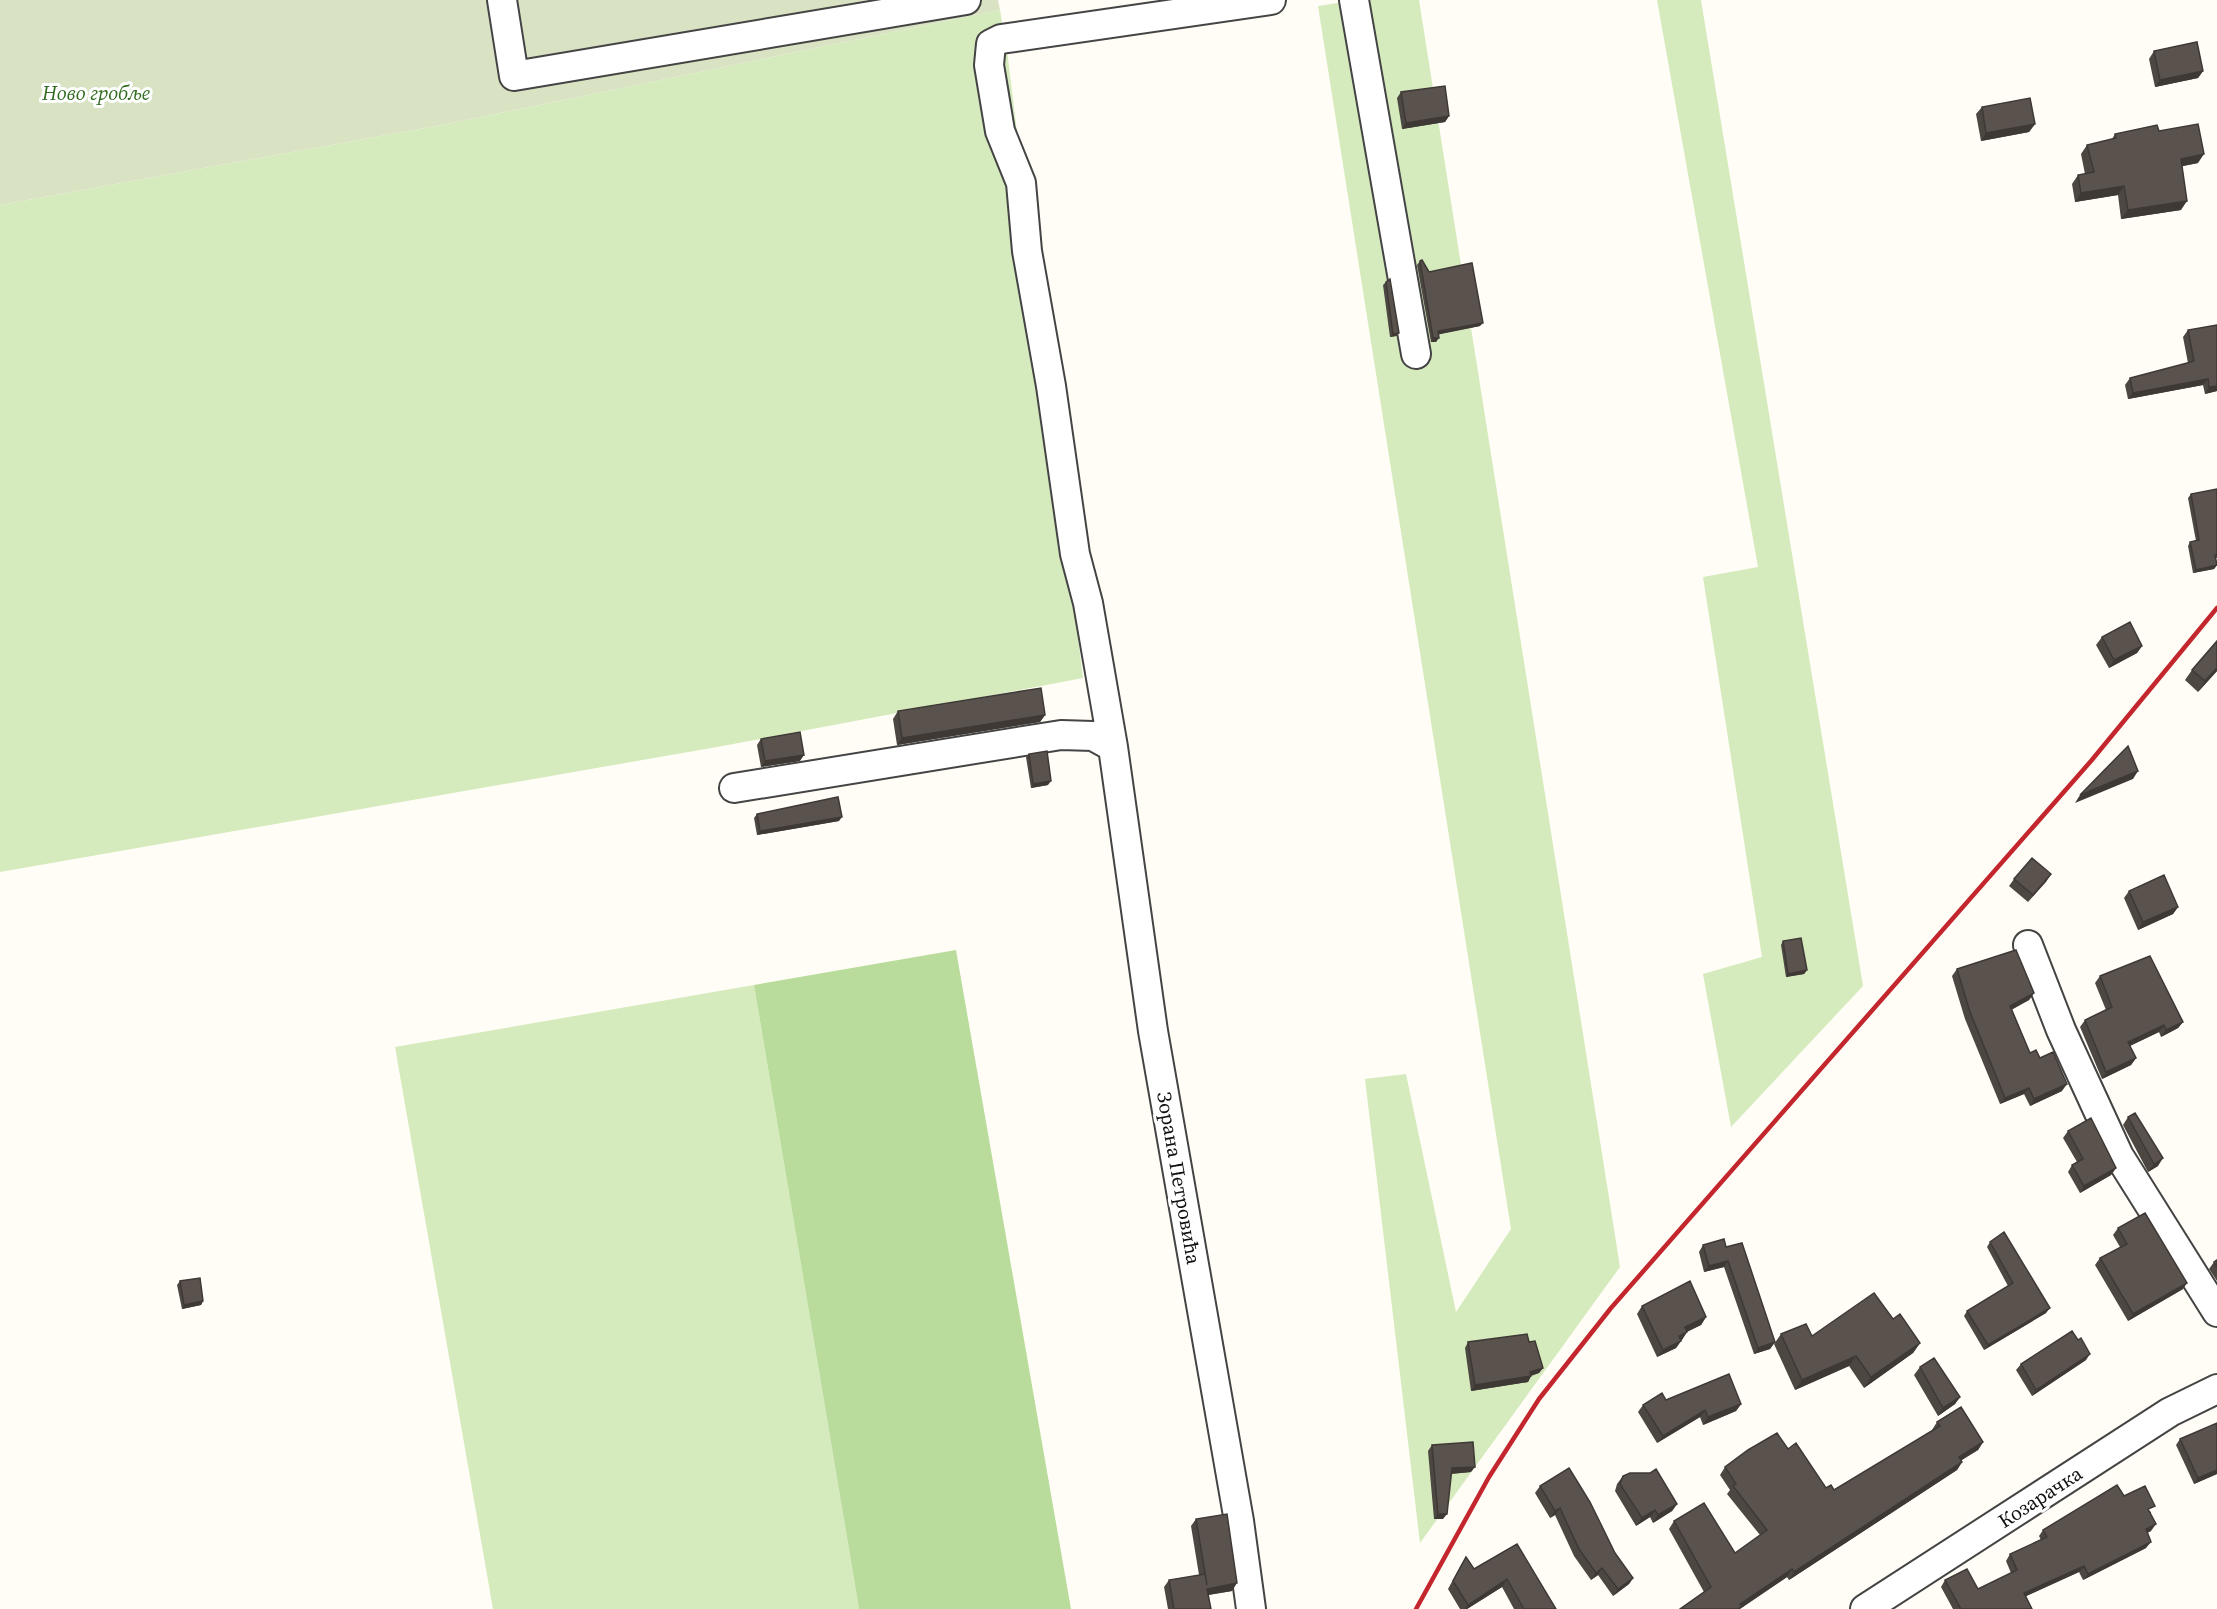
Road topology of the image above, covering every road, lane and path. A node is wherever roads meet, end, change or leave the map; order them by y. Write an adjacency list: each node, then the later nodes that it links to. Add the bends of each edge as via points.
1 (502, 0): 2 (street, via 514,76)
2 (966, 0)
3 (1271, 0): 6 (street, Зорана Петровића, via 1030,33 991,44 989,65 1000,131 1021,183 1027,251 1073,543 1088,603)
4 (1354, 0): 5 (street)
5 (1416, 354)
6 (1113, 747): 7 (street, via 1093,735 1061,735); 11 (street, Зорана Петровића, via 1153,1031)
7 (734, 788)
8 (2028, 945): 9 (street, via 2065,1041 2120,1156)
9 (2217, 1312)
10 (2217, 1389): 12 (street, Козарачка, via 2170,1412)
11 (1251, 1609)
12 (1864, 1609)

